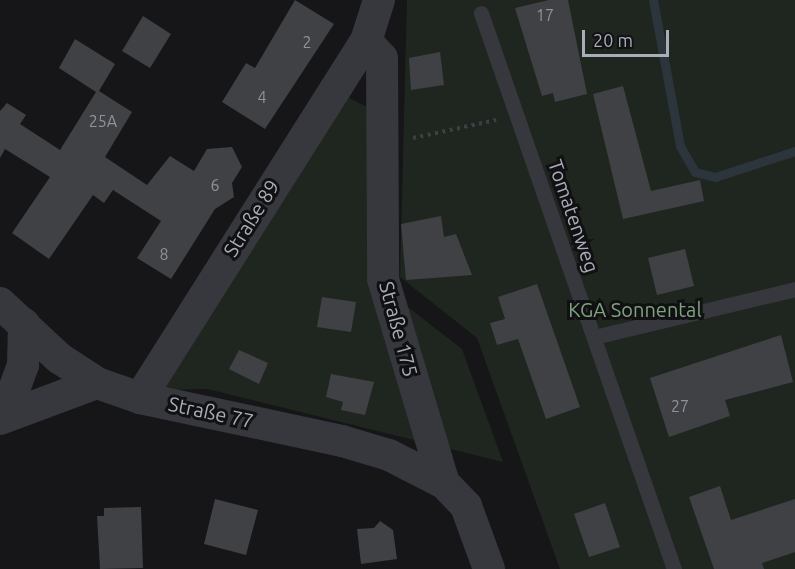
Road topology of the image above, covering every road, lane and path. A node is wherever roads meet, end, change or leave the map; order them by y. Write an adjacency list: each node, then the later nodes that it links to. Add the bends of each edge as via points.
1 (379, 0): 3 (street, Straße 89)
2 (481, 13): 4 (lane, Tomatenweg)
3 (366, 41): 5 (street, Straße 175, via 382,58); 11 (street, Straße 89)
4 (517, 116): 5 (path); 9 (lane, Tomatenweg)
5 (385, 143): 13 (street, Straße 175, via 383,279)
6 (795, 289): 9 (lane)
7 (0, 303): 8 (street, Straße 77)
8 (24, 324): 10 (street, Straße 77, via 59,358); 12 (street, via 22,365)
9 (594, 337): 15 (lane, Tomatenweg)
10 (98, 383): 11 (street, Straße 77); 12 (street)
11 (140, 398): 13 (street, Straße 77, via 342,441 389,455)
12 (2, 418)
13 (444, 483): 14 (street, Straße 175, via 466,506)
14 (489, 569)
15 (674, 569)

